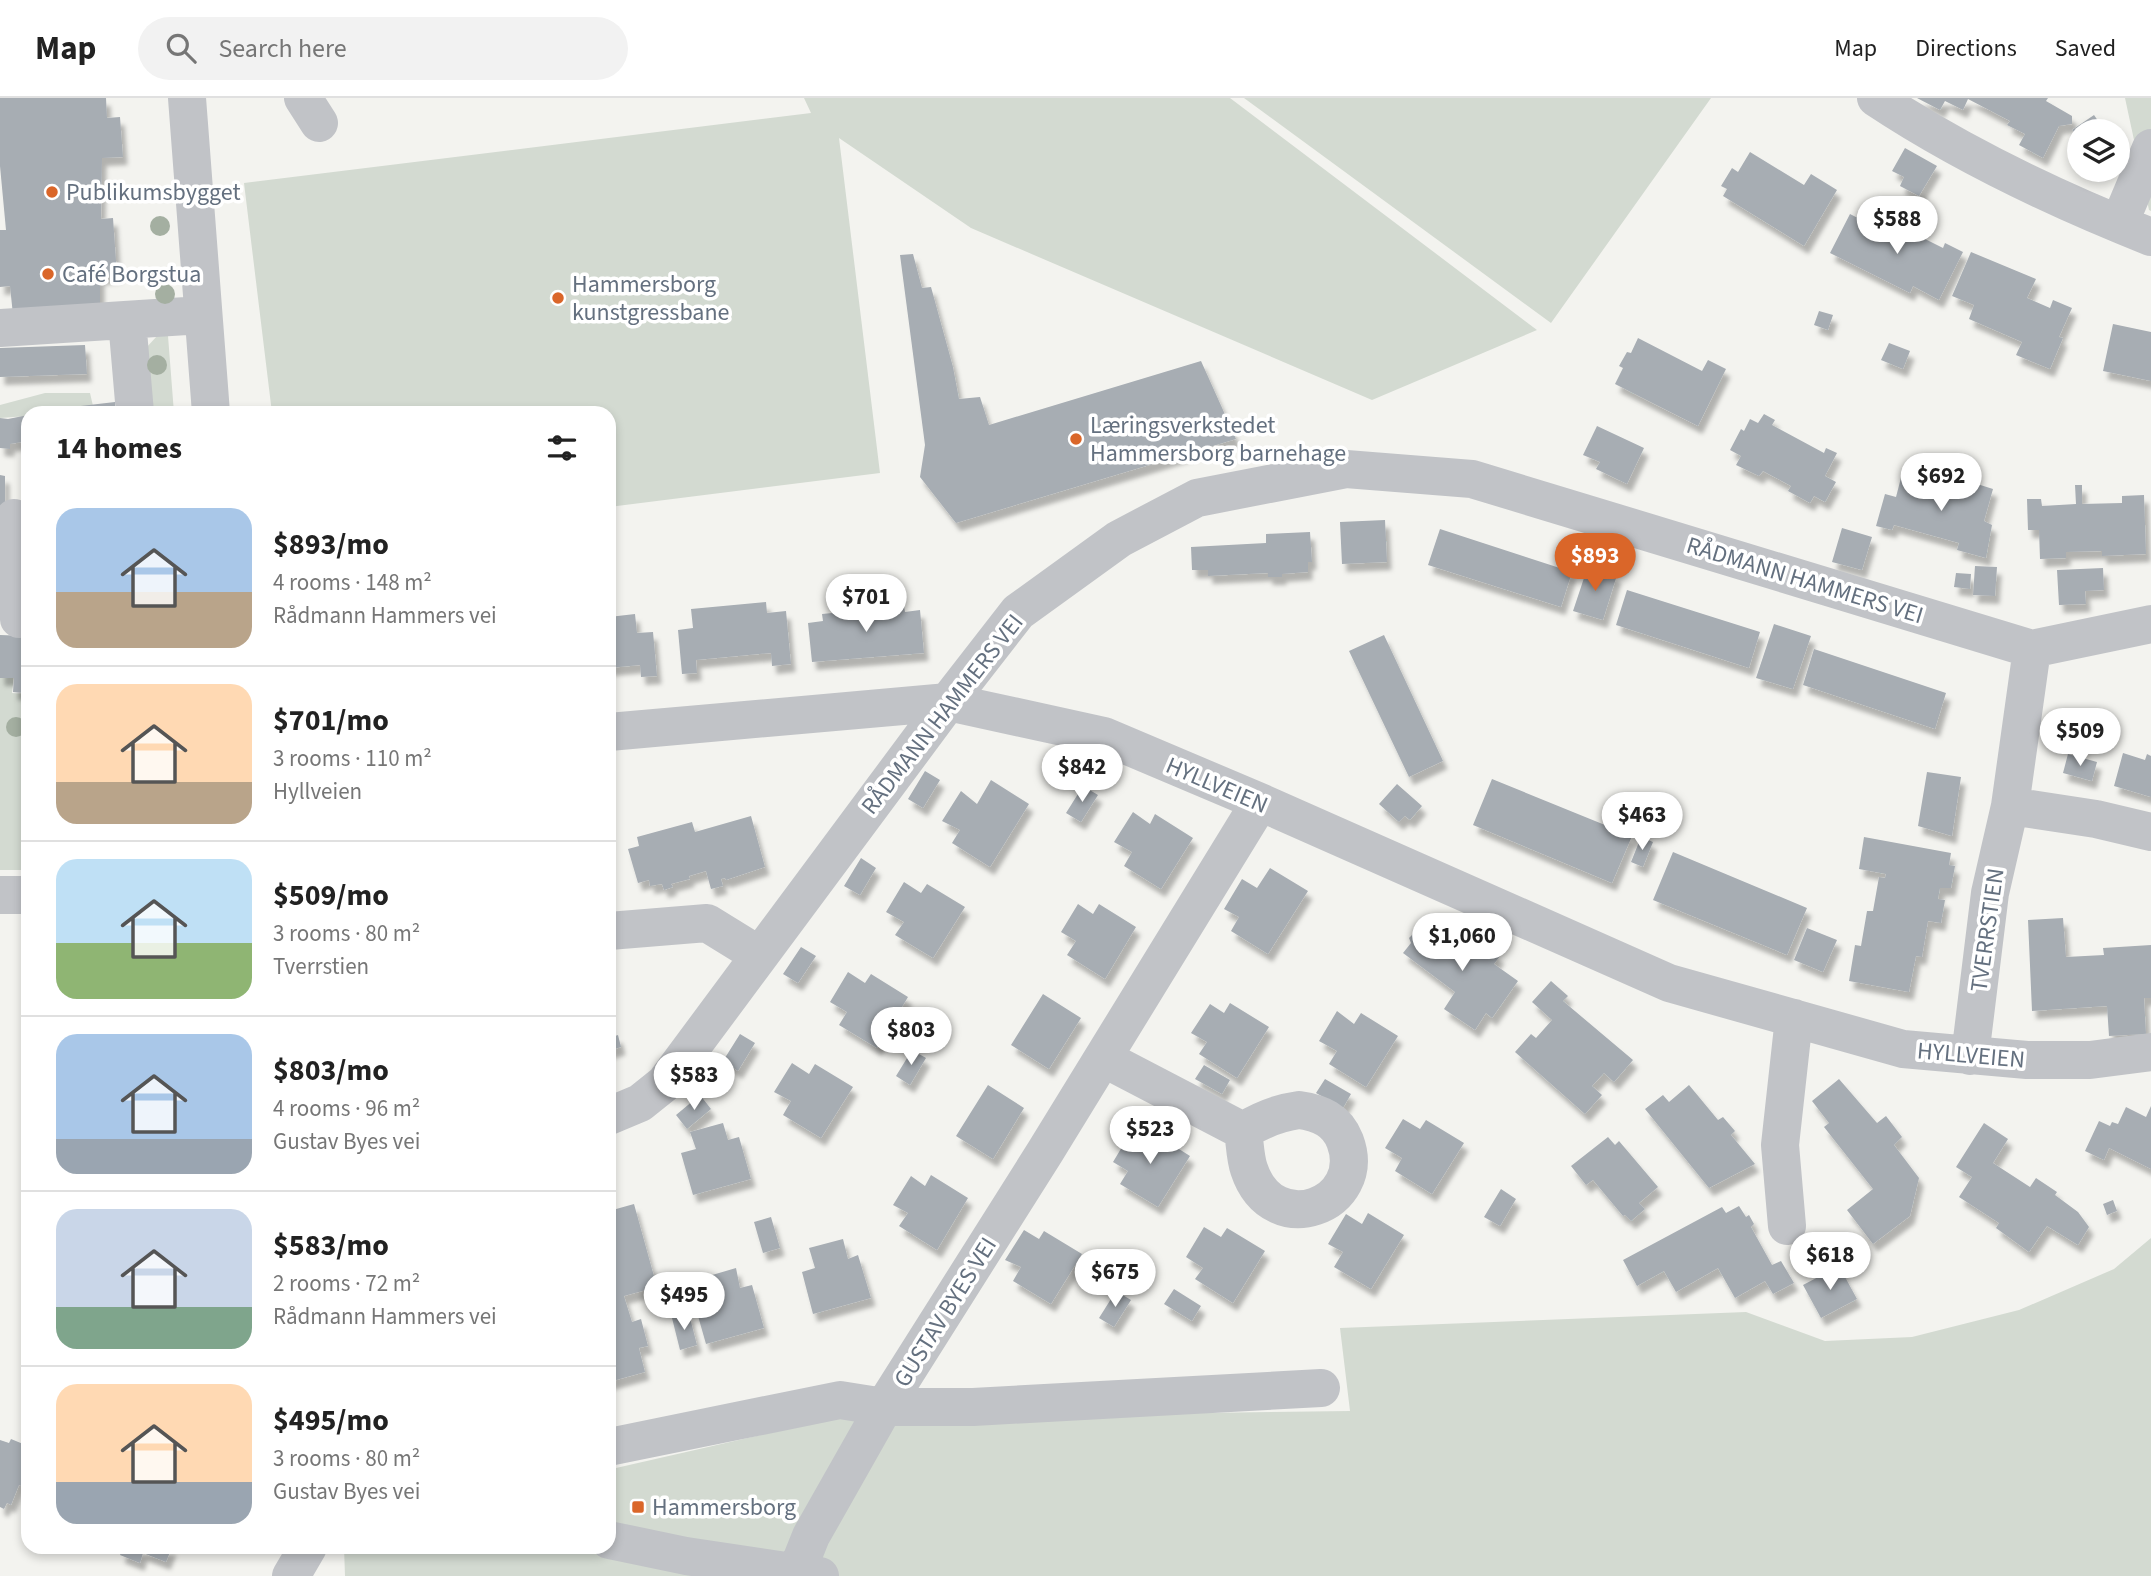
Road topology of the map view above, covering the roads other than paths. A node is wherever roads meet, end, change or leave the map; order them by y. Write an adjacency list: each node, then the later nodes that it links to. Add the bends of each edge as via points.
1 (187, 98): 5 (street)
2 (1876, 98): 4 (street, via 1992,167)
3 (2151, 148): 4 (street)
4 (2135, 231)
5 (202, 315): 6 (street); 9 (street)
6 (127, 320): 7 (street); 8 (street)
7 (0, 328)
8 (134, 406)
9 (210, 406)
10 (14, 518): 11 (street)
11 (16, 618)
12 (2151, 624): 13 (street, RÅDMANN HAMMERS VEI)
13 (2032, 649): 14 (street, RÅDMANN HAMMERS VEI, via 1472,479 1346,469 1197,498 1119,539 1018,612); 17 (street, TVERRSTIEN)
14 (948, 702): 15 (street, HYLLVEIEN); 16 (street, HYLLVEIEN, via 1104,736); 22 (street, RÅDMANN HAMMERS VEI)
15 (616, 731)
16 (1260, 802): 23 (street, HYLLVEIEN, via 1669,983); 26 (street, GUSTAV BYES VEI)
17 (2010, 806): 18 (street); 25 (street, TVERRSTIEN, via 1990,893)
18 (2151, 832)
19 (0, 895): 20 (street)
20 (21, 895)
21 (616, 930): 22 (street, via 707,923)
22 (759, 956): 27 (street, RÅDMANN HAMMERS VEI, via 665,1083 640,1104)
23 (1794, 1018): 25 (street, HYLLVEIEN, via 1903,1049); 29 (street, via 1780,1145)
24 (2151, 1052): 25 (street, HYLLVEIEN, via 2090,1060)
25 (1970, 1056)
26 (1103, 1058): 28 (street); 31 (street, GUSTAV BYES VEI)
27 (616, 1113)
28 (1243, 1132)
29 (1787, 1226)
30 (1321, 1388): 31 (street, via 973,1407)
31 (884, 1407): 32 (street, via 840,1400); 34 (street, GUSTAV BYES VEI, via 811,1536)
32 (616, 1446)
33 (616, 1541): 34 (street)
34 (808, 1574)

